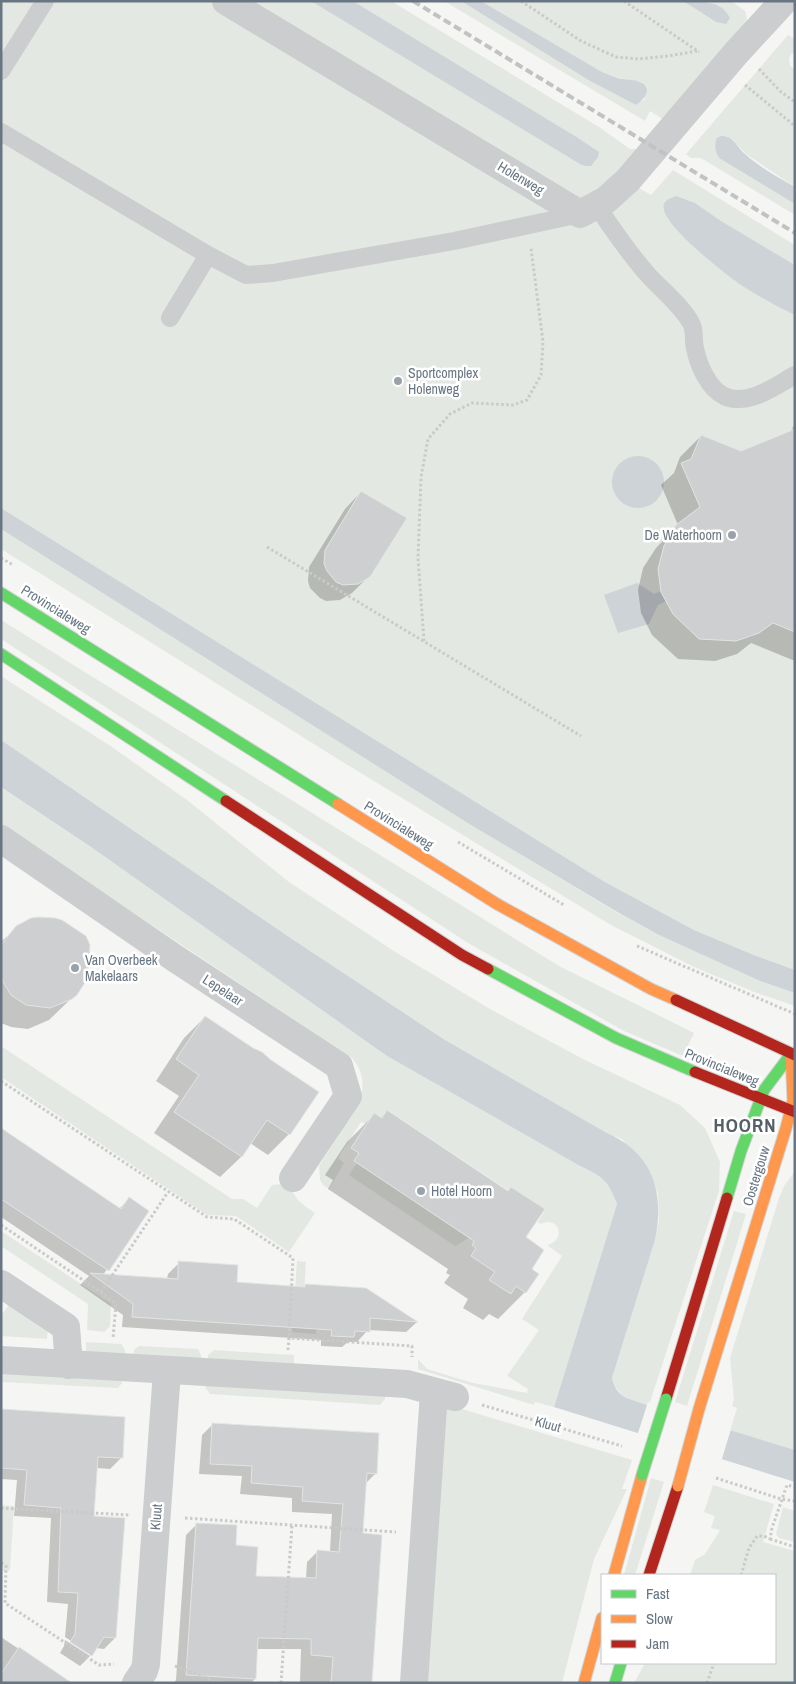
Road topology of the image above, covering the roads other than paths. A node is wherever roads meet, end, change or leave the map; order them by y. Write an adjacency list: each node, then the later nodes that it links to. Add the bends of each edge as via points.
1 (45, 1): 4 (lane)
2 (226, 1): 6 (street, Holenweg)
3 (776, 9): 6 (street, via 628,180 606,200)
4 (1, 71)
5 (1, 132): 7 (lane)
6 (588, 210): 7 (lane, via 454,241 273,273 246,275); 9 (lane, via 633,256 692,326 698,359 716,390 734,399 746,398)
7 (208, 255): 8 (lane)
8 (170, 318)
9 (795, 375)
10 (1, 593): 13 (main road, Provincialeweg, via 497,904 651,989)
11 (1, 654): 14 (main road, Provincialeweg, via 462,955 616,1038)
12 (1, 839): 16 (street, Lepelaar, via 338,1066 348,1096)
13 (793, 1054): 14 (main road, Oostergouw); 15 (main road, Oostergouw)
14 (761, 1098): 15 (main road, Provincialeweg); 21 (main road, Oostergouw, bridge, via 741,1151)
15 (792, 1111): 22 (main road, Oostergouw, bridge)
16 (293, 1178)
17 (1, 1284): 19 (street, via 66,1327)
18 (1, 1360): 19 (street)
19 (69, 1365): 20 (street)
20 (167, 1370): 25 (street, Kluut); 26 (street, via 406,1384 444,1395 424,1533)
21 (614, 1574)
22 (649, 1574)
23 (601, 1622): 27 (main road)
24 (621, 1664): 28 (main road)
25 (141, 1673)
26 (414, 1683)
27 (584, 1683)
28 (615, 1683)

